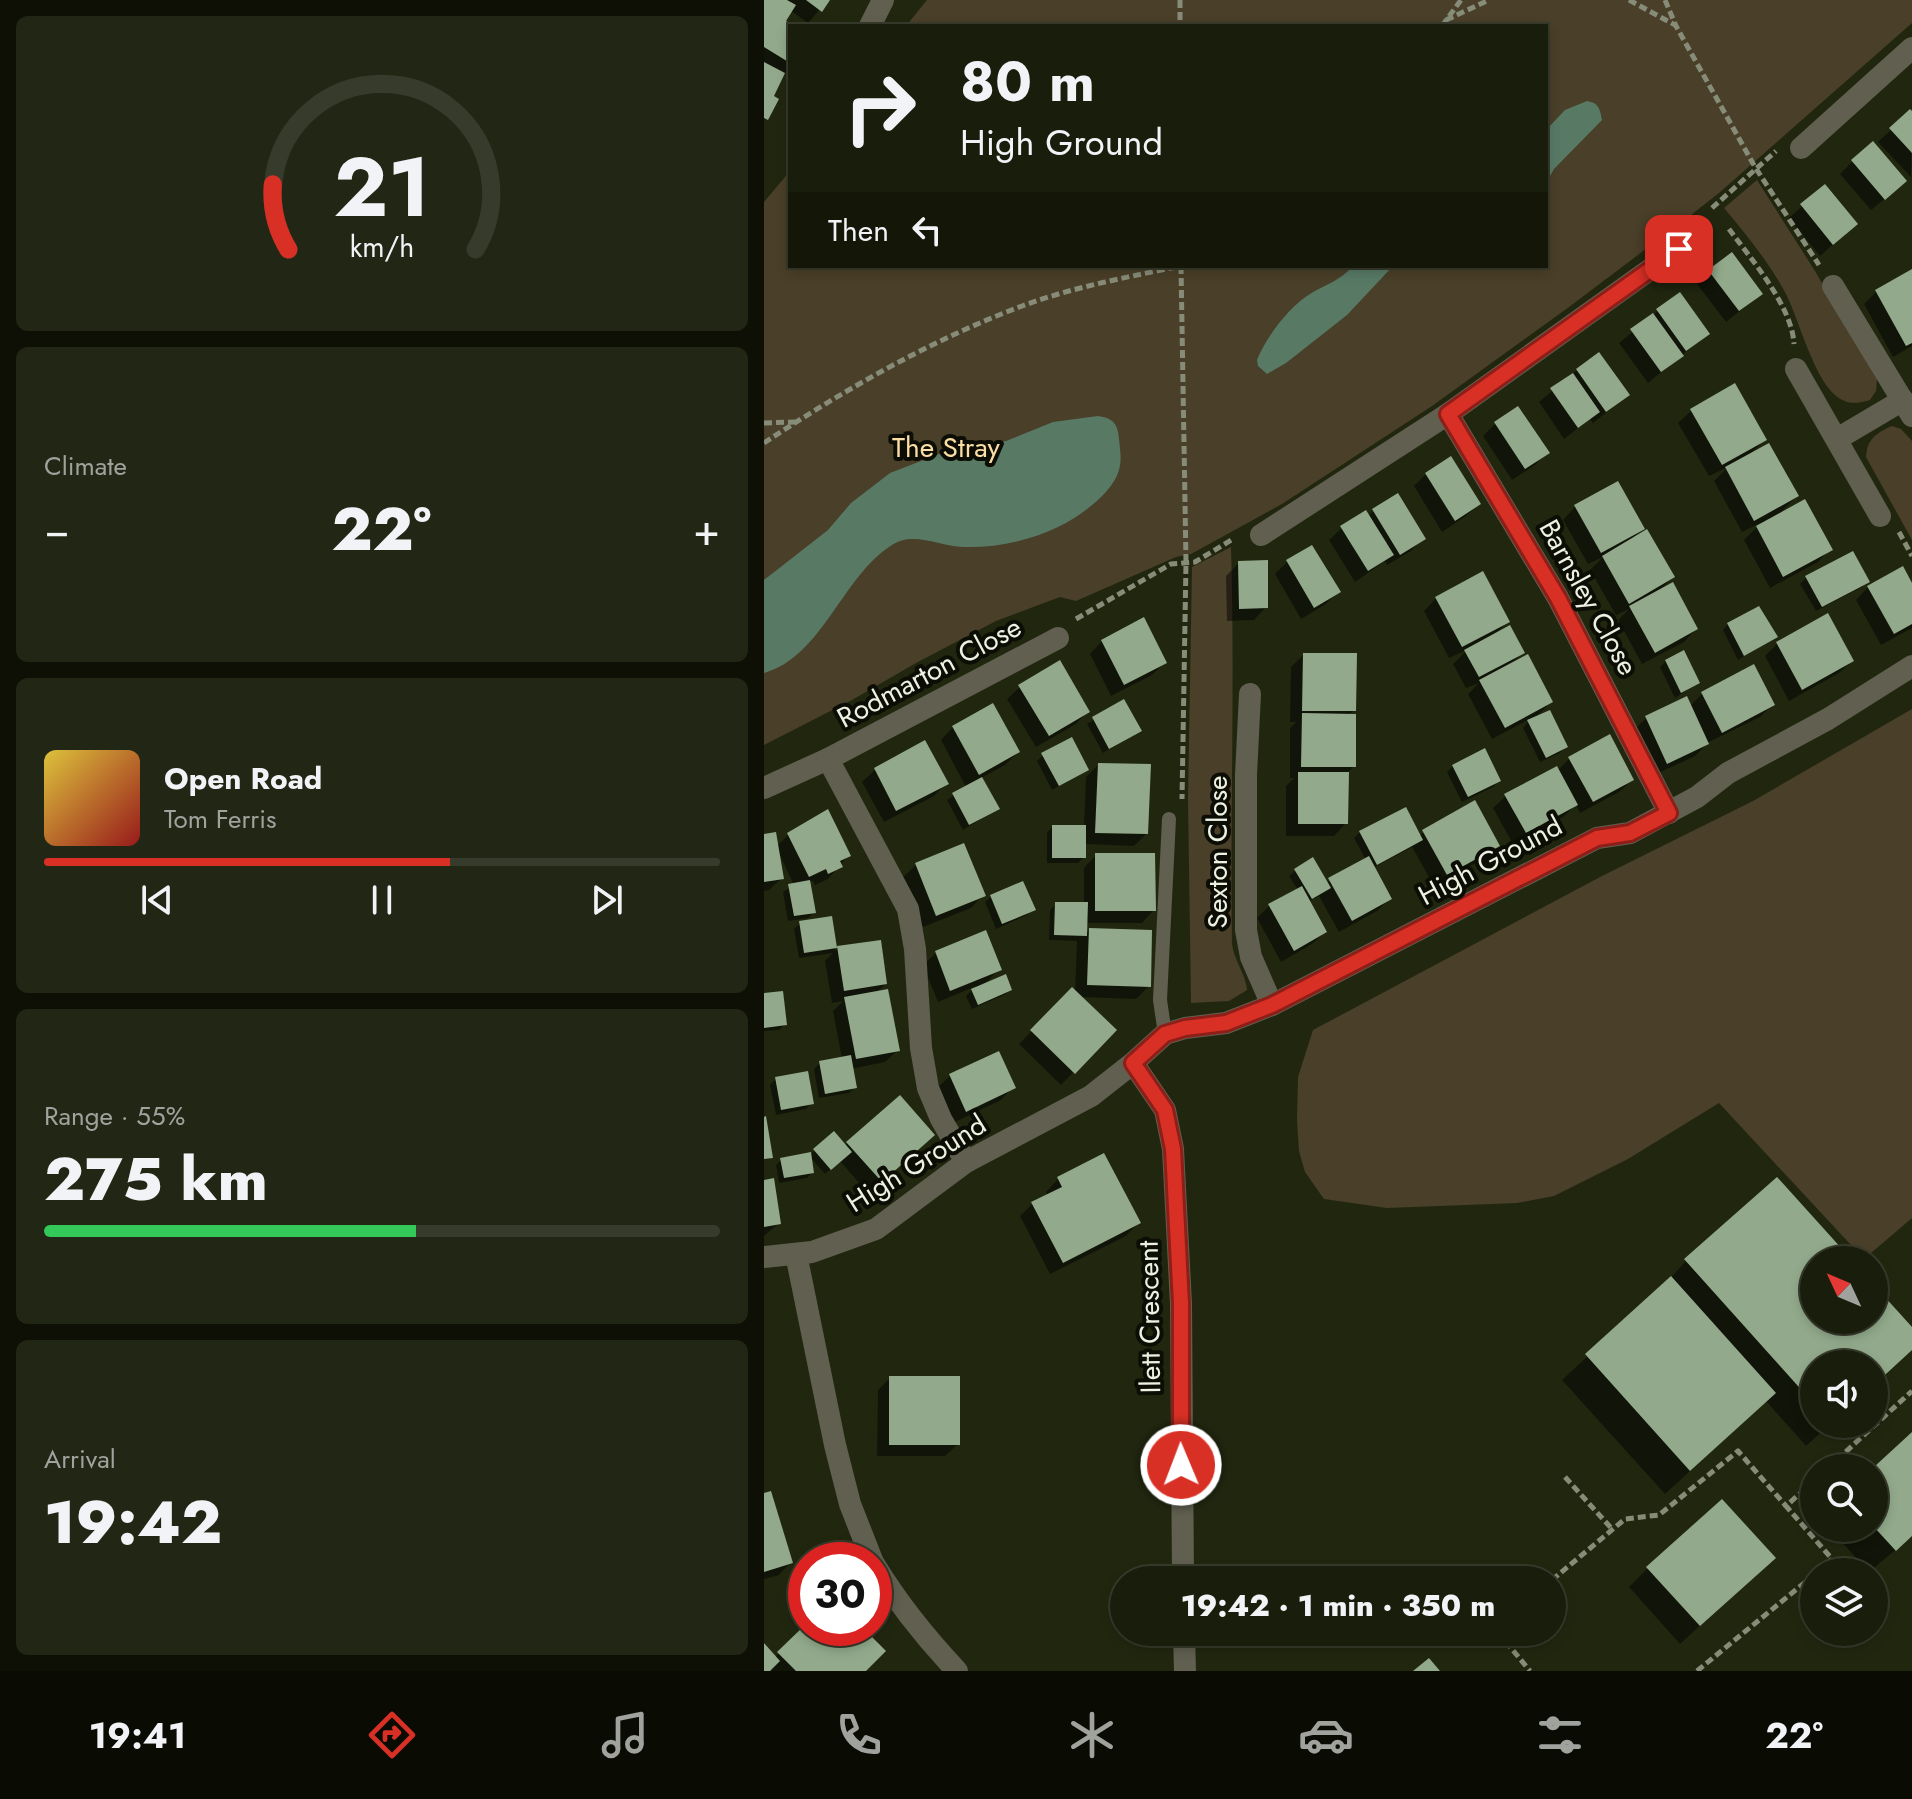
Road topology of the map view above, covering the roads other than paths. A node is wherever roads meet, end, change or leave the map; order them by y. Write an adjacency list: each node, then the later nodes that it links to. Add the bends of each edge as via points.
1 (883, 0): 2 (street)
2 (871, 24)
3 (1912, 48): 4 (street)
4 (1801, 148)
5 (1701, 233): 9 (street)
6 (1833, 286): 8 (street)
7 (1796, 369): 10 (street)
8 (1907, 408): 10 (street)
9 (1448, 414): 12 (street); 18 (street, Barnsley Close, via 1558,598)
10 (1837, 439): 11 (street)
11 (1880, 516)
12 (1261, 535)
13 (1058, 638): 16 (street, Rodmarton Close)
14 (1912, 666): 18 (street, High Ground)
15 (1250, 694): 20 (street, Sexton Close, via 1246,930 1251,957)
16 (828, 759): 17 (street, Rodmarton Close); 23 (street, Rodmarton Close, via 908,909 928,1088)
17 (764, 788)
18 (1669, 813): 20 (street, High Ground, via 1630,833 1597,838)
19 (1176, 815): 21 (lane, via 1160,1000)
20 (1272, 1005): 21 (street, High Ground, via 1226,1023)
21 (1165, 1034): 22 (street, High Ground)
22 (1133, 1063): 23 (street, High Ground, via 1077,1104); 27 (street, Ilett Crescent, via 1165,1110 1173,1149 1181,1304)
23 (966, 1162): 24 (street, High Ground, via 876,1229)
24 (796, 1254): 25 (street, High Ground); 26 (street, via 835,1445)
25 (764, 1257)
26 (865, 1542)
27 (1183, 1566)
28 (892, 1594): 30 (street)
29 (1184, 1646): 31 (street)
30 (957, 1671)
31 (1185, 1671)

